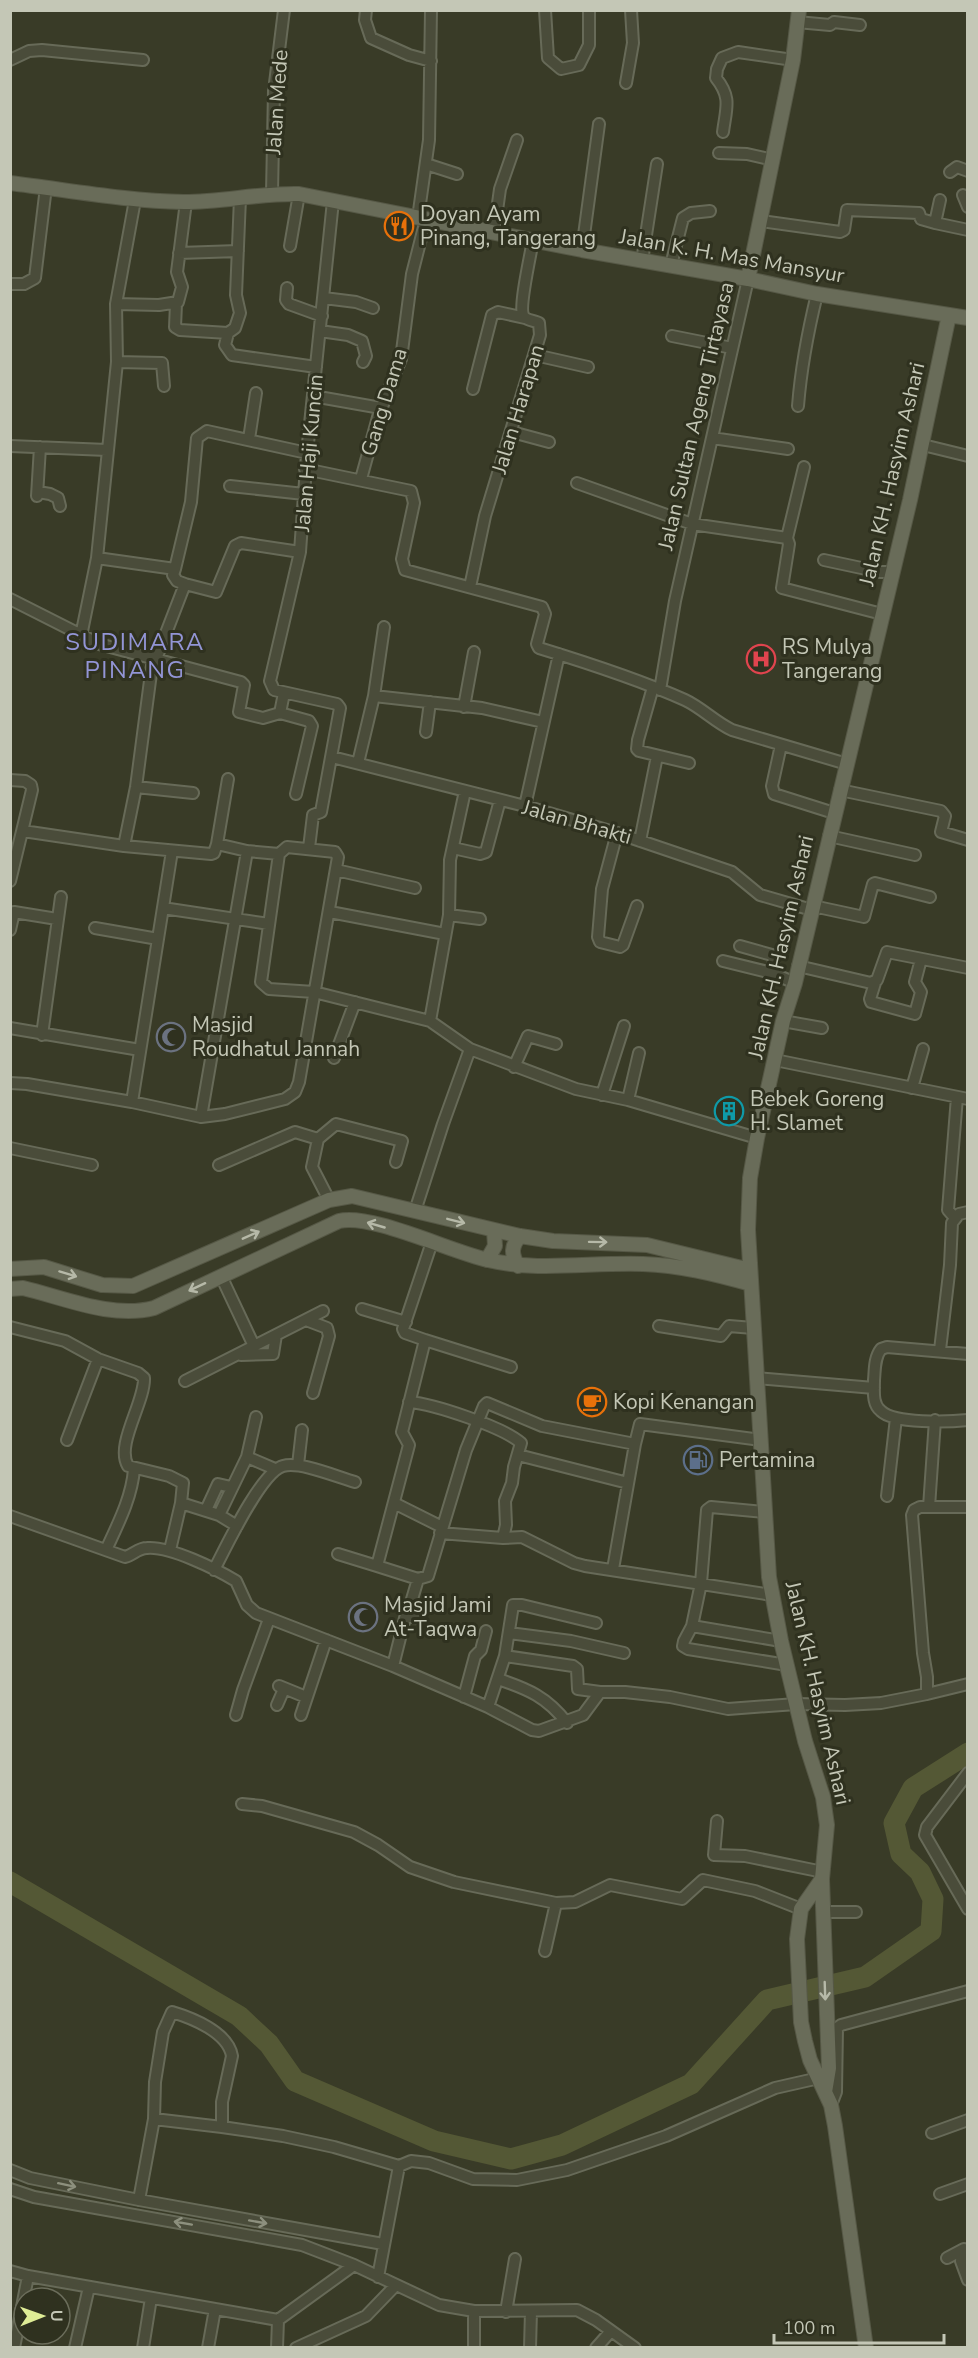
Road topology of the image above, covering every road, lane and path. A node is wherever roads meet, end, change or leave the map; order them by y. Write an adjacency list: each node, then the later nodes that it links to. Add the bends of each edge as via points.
1 (284, 10): 26 (street, Jalan Mede, via 274,91)
2 (366, 10): 12 (street, via 371,38)
3 (431, 10): 12 (street, Gang Dama)
4 (545, 10): 5 (street, via 548,58 561,69 579,65 589,45)
5 (589, 10)
6 (630, 10): 13 (street, via 633,43)
7 (798, 16): 8 (street, via 830,25); 11 (main road, Jalan Sultan Ageng Tirtayasa)
8 (860, 25)
9 (10, 60): 10 (street, via 42,50)
10 (143, 60)
11 (793, 60): 15 (street, via 738,52 722,58 716,78 726,90); 18 (main road, Jalan Sultan Ageng Tirtayasa)
12 (431, 61): 19 (street, Gang Dama)
13 (626, 84)
14 (599, 124): 43 (street)
15 (723, 132)
16 (517, 140): 40 (street, via 500,189)
17 (719, 153): 18 (street)
18 (773, 160): 37 (main road, Jalan Sultan Ageng Tirtayasa)
19 (426, 164): 23 (street); 36 (street, Gang Dama)
20 (657, 164): 46 (street)
21 (968, 171): 22 (street, via 957,167)
22 (950, 172)
23 (458, 174)
24 (10, 183): 25 (main road, Jalan K. H. Mas Mansyur)
25 (46, 187): 30 (main road, Jalan K. H. Mas Mansyur); 49 (street, via 35,278 24,284)
26 (272, 193): 27 (main road, Jalan K. H. Mas Mansyur); 29 (main road, Jalan K. H. Mas Mansyur)
27 (299, 194): 32 (main road, Jalan K. H. Mas Mansyur); 42 (street)
28 (963, 195): 34 (street)
29 (240, 198): 33 (main road, Jalan K. H. Mas Mansyur); 44 (street)
30 (135, 200): 33 (main road, Jalan K. H. Mas Mansyur); 53 (street)
31 (940, 200): 38 (street)
32 (333, 201): 36 (main road, Jalan K. H. Mas Mansyur); 52 (street, Jalan Haji Kuncin)
33 (186, 202): 45 (street)
34 (968, 207)
35 (710, 211): 47 (street, via 690,213 683,218)
36 (422, 218): 40 (main road, Jalan K. H. Mas Mansyur); 74 (street, Gang Dama, via 401,359)
37 (761, 221): 38 (street, via 840,232 844,230 847,210 919,213 921,219); 48 (main road, Jalan Sultan Ageng Tirtayasa)
38 (935, 224): 39 (street)
39 (968, 230)
40 (494, 232): 41 (main road, Jalan K. H. Mas Mansyur)
41 (533, 240): 43 (main road, Jalan K. H. Mas Mansyur); 58 (street, Jalan Harapan, via 523,299)
42 (290, 246)
43 (582, 250): 46 (main road, Jalan K. H. Mas Mansyur)
44 (238, 251): 45 (street); 61 (street, via 236,295 240,313 235,328)
45 (179, 253): 54 (street, via 177,272 182,287)
46 (642, 261): 47 (main road, Jalan K. H. Mas Mansyur)
47 (671, 265): 48 (main road, Jalan K. H. Mas Mansyur)
48 (748, 279): 51 (main road, Jalan K. H. Mas Mansyur); 63 (street, Jalan Sultan Ageng Tirtayasa)
49 (10, 284)
50 (287, 288): 57 (street, via 288,304)
51 (817, 294): 56 (main road, Jalan K. H. Mas Mansyur); 73 (street)
52 (324, 298): 55 (street); 57 (street, Jalan Haji Kuncin)
53 (116, 304): 54 (street); 65 (street)
54 (176, 304): 61 (street, via 175,327 180,330)
55 (373, 308)
56 (949, 315): 59 (main road, Jalan K. H. Mas Mansyur); 79 (main road, Jalan KH. Hasyim Ashari)
57 (322, 316): 60 (street, Jalan Haji Kuncin)
58 (525, 318): 64 (street, Jalan Harapan, via 539,323 541,328); 70 (street, via 498,312 492,315)
59 (968, 318)
60 (320, 331): 66 (street, via 362,341 366,356); 68 (street, Jalan Haji Kuncin)
61 (228, 333): 68 (street, via 225,345 232,355)
62 (672, 336): 63 (street)
63 (732, 348): 76 (street, Jalan Sultan Ageng Tirtayasa)
64 (535, 355): 67 (street); 75 (street, Jalan Harapan)
65 (117, 362): 69 (street, via 162,363); 83 (street)
66 (363, 362)
67 (588, 367)
68 (316, 368): 72 (street, Jalan Haji Kuncin)
69 (164, 386)
70 (474, 389)
71 (256, 393): 77 (street)
72 (312, 396): 74 (street); 84 (street, Jalan Haji Kuncin)
73 (798, 406)
74 (381, 408): 88 (street, Gang Dama)
75 (512, 432): 78 (street); 101 (street, Jalan Harapan, via 485,516)
76 (712, 438): 82 (street); 93 (street, Jalan Sultan Ageng Tirtayasa)
77 (249, 440): 84 (street); 98 (street, via 207,431 198,438 191,502)
78 (549, 442)
79 (923, 445): 85 (street); 99 (main road, Jalan KH. Hasyim Ashari)
80 (10, 446): 81 (street)
81 (40, 447): 83 (street); 92 (street, via 37,494 58,498)
82 (788, 449)
83 (107, 450): 96 (street)
84 (307, 453): 87 (street, Jalan Haji Kuncin)
85 (968, 456)
86 (804, 467): 94 (street)
87 (305, 469): 88 (street); 91 (street, Jalan Haji Kuncin)
88 (361, 479): 101 (street, via 411,491 414,503 402,559 405,570)
89 (577, 483): 93 (street)
90 (230, 486): 91 (street)
91 (304, 494): 95 (street, Jalan Haji Kuncin)
92 (60, 506)
93 (692, 524): 94 (street); 109 (street, Jalan Sultan Ageng Tirtayasa)
94 (787, 538): 103 (street, via 784,589)
95 (300, 552): 100 (street, via 241,543 235,546 218,591); 110 (street, Jalan Haji Kuncin, via 270,681 274,690)
96 (97, 558): 98 (street); 105 (street)
97 (824, 560): 99 (street)
98 (175, 569): 100 (street, via 175,579)
99 (892, 572): 103 (main road, Jalan KH. Hasyim Ashari)
100 (184, 584): 108 (street)
101 (470, 587): 107 (street, via 542,607 545,614 538,646)
102 (10, 599): 105 (street)
103 (882, 614): 122 (main road, Jalan KH. Hasyim Ashari)
104 (384, 627): 111 (street)
105 (81, 636): 108 (street)
106 (474, 652): 113 (street)
107 (559, 654): 109 (street); 115 (street)
108 (154, 659): 114 (street, via 243,683 239,712 263,718); 125 (street)
109 (657, 688): 117 (street, via 696,706 726,727); 119 (street, Jalan Sultan Ageng Tirtayasa, via 637,744 639,751)
110 (284, 693): 114 (street); 118 (street, via 339,705)
111 (374, 696): 112 (street); 120 (street)
112 (430, 702): 113 (street); 116 (street)
113 (465, 706): 115 (street)
114 (280, 713): 129 (street, via 311,723)
115 (543, 722): 131 (street)
116 (426, 732)
117 (781, 745): 122 (street); 132 (street, via 772,786 774,794)
118 (332, 756): 120 (street, Jalan Bhakti); 140 (street, via 321,812 313,815)
119 (657, 756): 121 (street); 137 (street)
120 (358, 763): 127 (street, Jalan Bhakti)
121 (688, 763)
122 (847, 764): 126 (main road, Jalan KH. Hasyim Ashari)
123 (228, 779): 138 (street)
124 (10, 780): 133 (street, via 31,785)
125 (136, 787): 128 (street); 139 (street)
126 (840, 790): 132 (main road, Jalan KH. Hasyim Ashari); 136 (street, via 941,812 945,816 941,832)
127 (465, 791): 130 (street, Jalan Bhakti); 141 (street)
128 (193, 794)
129 (296, 794)
130 (500, 800): 131 (street, Jalan Bhakti); 141 (street, via 486,852)
131 (525, 806): 134 (street, Jalan Bhakti)
132 (834, 813): 135 (main road, Jalan KH. Hasyim Ashari)
133 (23, 831): 139 (street); 147 (street)
134 (617, 833): 137 (street, Jalan Bhakti); 151 (street, via 602,889 600,942 623,945)
135 (829, 836): 145 (street); 153 (main road, Jalan KH. Hasyim Ashari)
136 (968, 840)
137 (640, 841): 153 (street, Jalan Bhakti, via 732,872 760,895)
138 (217, 844): 142 (street, via 211,854); 143 (street)
139 (124, 846): 142 (street)
140 (309, 848): 144 (street, via 287,847); 146 (street, via 338,854)
141 (453, 848): 155 (street)
142 (172, 851): 152 (street)
143 (247, 851): 144 (street); 157 (street)
144 (279, 854): 159 (street)
145 (915, 855)
146 (336, 870): 148 (street); 154 (street)
147 (10, 880)
148 (415, 888)
149 (61, 897): 156 (street)
150 (930, 897): 153 (street, Jalan Bhakti, via 875,883 864,917)
151 (637, 906)
152 (163, 908): 157 (street); 163 (street)
153 (812, 908): 167 (main road, Jalan KH. Hasyim Ashari)
154 (330, 912): 162 (street); 172 (street)
155 (448, 915): 158 (street); 162 (street)
156 (57, 919): 161 (street, via 14,912); 179 (street)
157 (234, 919): 159 (street); 194 (street)
158 (480, 919)
159 (269, 924): 172 (street, via 263,986)
160 (95, 928): 163 (street)
161 (10, 930)
162 (445, 934): 174 (street)
163 (158, 939): 183 (street)
164 (740, 946): 169 (street, via 774,957)
165 (921, 959): 168 (street); 171 (street, via 887,952); 171 (street, via 915,982 921,992 915,1014 870,1001)
166 (723, 961): 169 (street)
167 (798, 966): 170 (main road, Jalan KH. Hasyim Ashari); 171 (street)
168 (968, 968)
169 (772, 973): 170 (street)
170 (795, 983): 175 (main road, Jalan KH. Hasyim Ashari)
171 (875, 983)
172 (314, 992): 173 (street); 194 (street, via 295,1092 253,1108)
173 (355, 1002): 174 (street); 185 (street)
174 (430, 1021): 181 (street)
175 (783, 1021): 178 (street); 186 (main road, Jalan KH. Hasyim Ashari)
176 (624, 1026): 190 (street)
177 (10, 1028): 179 (street)
178 (822, 1028)
179 (42, 1035): 183 (street)
180 (556, 1044): 187 (street, via 528,1036)
181 (470, 1048): 187 (street); 202 (street)
182 (923, 1049): 189 (street)
183 (140, 1050): 193 (street)
184 (639, 1053): 192 (street)
185 (334, 1058)
186 (775, 1060): 189 (street); 195 (main road, Jalan KH. Hasyim Ashari)
187 (514, 1067): 190 (street)
188 (10, 1083): 193 (street)
189 (912, 1088): 191 (street)
190 (602, 1095): 192 (street)
191 (962, 1098): 204 (street, via 948,1210)
192 (628, 1100): 195 (street)
193 (132, 1102): 194 (street)
194 (201, 1117)
195 (758, 1138): 214 (main road, Jalan KH. Hasyim Ashari, via 749,1198)
196 (318, 1139): 198 (street, via 336,1124 402,1141); 200 (street, via 295,1132); 201 (street, via 312,1167)
197 (10, 1148): 199 (street)
198 (396, 1162)
199 (92, 1165)
200 (219, 1165)
201 (329, 1200): 202 (main road, via 352,1196); 208 (main road, one-way to 201)
202 (415, 1210): 205 (main road, one-way to 205)
203 (968, 1212): 204 (street)
204 (954, 1220): 226 (street)
205 (494, 1230): 206 (main road); 209 (main road, via 495,1246)
206 (520, 1236): 211 (main road, via 512,1250); 214 (main road, one-way to 214, via 648,1245)
207 (432, 1242): 209 (main road); 213 (main road, one-way to 213, via 349,1218); 219 (street)
208 (210, 1252): 212 (main road, one-way to 208, via 44,1267 102,1285 133,1286); 213 (main road)
209 (487, 1260): 211 (main road)
210 (658, 1265): 211 (main road); 214 (main road); 220 (main road, via 739,1290 747,1300)
211 (518, 1266)
212 (10, 1269)
213 (221, 1276): 215 (main road, one-way to 215, via 154,1308 137,1312 114,1311 23,1288); 225 (street)
214 (750, 1277): 220 (main road, Jalan KH. Hasyim Ashari)
215 (10, 1289)
216 (362, 1309): 219 (street)
217 (323, 1311): 218 (street)
218 (306, 1320): 223 (street); 234 (street, via 327,1328 329,1336)
219 (406, 1322): 224 (street, via 403,1331)
220 (752, 1322): 221 (street, via 729,1326 721,1336); 231 (main road, Jalan KH. Hasyim Ashari)
221 (659, 1326)
222 (10, 1327): 229 (street, via 65,1341)
223 (276, 1335): 225 (street); 228 (street, via 273,1354)
224 (425, 1340): 230 (street); 235 (street)
225 (254, 1346): 228 (street)
226 (940, 1350): 227 (street); 233 (street, via 881,1349)
227 (968, 1354)
228 (238, 1355): 232 (street)
229 (98, 1359): 242 (street); 248 (street, via 144,1378 125,1450 125,1461)
230 (511, 1367)
231 (757, 1378): 233 (street); 243 (main road, Jalan KH. Hasyim Ashari)
232 (185, 1381)
233 (874, 1388): 237 (street, via 874,1401 879,1409)
234 (313, 1393)
235 (409, 1402): 240 (street); 255 (street, via 402,1432 409,1445)
236 (256, 1417): 246 (street)
237 (896, 1418): 238 (street); 253 (street)
238 (934, 1420): 239 (street); 256 (street)
239 (968, 1420)
240 (477, 1422): 244 (street, via 484,1406 490,1403 550,1428); 245 (street, via 519,1440); 263 (street)
241 (302, 1430): 247 (street)
242 (67, 1440)
243 (761, 1440): 244 (street, via 640,1424); 259 (main road, Jalan KH. Hasyim Ashari)
244 (635, 1444): 251 (street)
245 (518, 1455): 251 (street); 264 (street, via 505,1501)
246 (247, 1457): 249 (street); 252 (street)
247 (298, 1465): 249 (street); 250 (street)
248 (134, 1469): 254 (street, via 181,1480); 265 (street, via 126,1504)
249 (275, 1470): 262 (street)
250 (355, 1482)
251 (628, 1483): 269 (street)
252 (231, 1487): 258 (street, via 218,1485); 260 (street)
253 (887, 1496)
254 (181, 1503): 258 (street); 266 (street)
255 (394, 1503): 263 (street); 268 (street)
256 (929, 1507): 257 (street); 290 (street, via 916,1508 912,1515)
257 (968, 1507)
258 (206, 1510): 260 (street)
259 (765, 1512): 272 (street, via 709,1507); 273 (main road, Jalan KH. Hasyim Ashari)
260 (219, 1515): 262 (street)
261 (10, 1516): 265 (street)
262 (237, 1526): 270 (street)
263 (441, 1530): 264 (street); 271 (street, via 428,1576)
264 (503, 1538): 269 (street, via 522,1537 574,1563)
265 (106, 1550): 266 (street, via 125,1557 141,1549)
266 (170, 1550): 270 (street)
267 (338, 1554): 268 (street)
268 (377, 1566): 271 (street)
269 (613, 1569): 272 (street)
270 (214, 1570): 276 (street, via 236,1581 247,1605)
271 (418, 1579): 274 (street)
272 (701, 1583): 273 (street); 278 (street)
273 (772, 1595): 282 (main road, Jalan KH. Hasyim Ashari)
274 (407, 1616): 275 (street); 286 (street)
275 (419, 1618)
276 (268, 1619): 281 (street); 296 (street)
277 (596, 1623): 280 (street, via 515,1604)
278 (692, 1626): 282 (street); 285 (street, via 683,1646 688,1649)
279 (486, 1631): 292 (street)
280 (509, 1633): 283 (street); 284 (street)
281 (326, 1640): 286 (street); 291 (street)
282 (781, 1641): 285 (main road, Jalan KH. Hasyim Ashari)
283 (624, 1653)
284 (505, 1656): 287 (street); 289 (street, via 573,1666 577,1669 578,1689)
285 (787, 1665): 293 (main road, Jalan KH. Hasyim Ashari)
286 (393, 1666): 292 (street)
287 (498, 1679): 295 (street); 298 (street, via 541,1696 554,1705)
288 (968, 1684): 290 (street)
289 (600, 1692): 293 (street, via 670,1697 728,1709); 298 (street, via 584,1715)
290 (927, 1694): 293 (street, via 845,1705)
291 (306, 1697): 294 (street, via 281,1688); 297 (street)
292 (464, 1697): 295 (street)
293 (796, 1704): 302 (main road, Jalan KH. Hasyim Ashari, via 823,1797 827,1826)
294 (277, 1705)
295 (488, 1707): 298 (street, via 532,1730)
296 (236, 1715)
297 (301, 1715)
298 (567, 1723)
299 (968, 1773): 305 (street, via 925,1835)
300 (242, 1804): 303 (street, via 354,1832 410,1867 454,1882)
301 (717, 1821): 302 (street, via 714,1855 745,1856)
302 (822, 1876): 304 (main road, Jalan KH. Hasyim Ashari); 306 (main road, Jalan KH. Hasyim Ashari)
303 (556, 1903): 304 (street, via 575,1902 610,1886 681,1899 703,1880 755,1891); 308 (street)
304 (801, 1909): 310 (main road, Jalan KH. Hasyim Ashari, via 797,1939 801,2022 810,2060)
305 (968, 1909)
306 (823, 1912): 307 (street); 311 (main road, Jalan KH. Hasyim Ashari, one-way to 311)
307 (856, 1912)
308 (545, 1951)
309 (968, 1991): 311 (street, via 840,2025 836,2091)
310 (819, 2078): 311 (main road, Jalan KH. Hasyim Ashari); 316 (street, via 775,2088 666,2136 557,2172 517,2180 473,2179 429,2163 411,2161)
311 (828, 2098): 352 (main road, Jalan KH. Hasyim Ashari)
312 (154, 2119): 314 (street); 314 (street, via 163,2032 172,2012 201,2023 231,2049); 321 (street)
313 (968, 2120): 315 (street)
314 (222, 2127): 316 (street, via 334,2147)
315 (932, 2133)
316 (399, 2166): 323 (street)
317 (10, 2170): 321 (street, one-way to 321, via 30,2178)
318 (968, 2184): 320 (street)
319 (10, 2189): 324 (street, one-way to 319, via 34,2197)
320 (940, 2194)
321 (139, 2200): 322 (street, one-way to 322)
322 (306, 2230): 323 (street); 324 (street)
323 (383, 2244): 331 (street)
324 (302, 2245): 328 (street)
325 (965, 2249): 326 (street); 332 (street, via 961,2261)
326 (947, 2258)
327 (514, 2259): 339 (street)
328 (354, 2265): 331 (street); 340 (street)
329 (10, 2271): 330 (street)
330 (28, 2276): 334 (street); 342 (street)
331 (378, 2277): 333 (street)
332 (968, 2280)
333 (395, 2286): 337 (street, via 439,2305); 347 (street, via 366,2316)
334 (89, 2287): 335 (street); 343 (street)
335 (151, 2298): 336 (street); 344 (street)
336 (215, 2309): 340 (street); 345 (street)
337 (474, 2311): 339 (street); 348 (street)
338 (531, 2311): 339 (street); 341 (street, via 577,2310); 349 (street)
339 (506, 2312)
340 (278, 2320): 346 (street)
341 (611, 2331): 350 (street); 351 (street)
342 (14, 2348)
343 (75, 2348)
344 (143, 2348)
345 (208, 2348)
346 (277, 2348)
347 (296, 2348)
348 (474, 2348)
349 (530, 2348)
350 (596, 2348)
351 (635, 2348)
352 (866, 2348)

